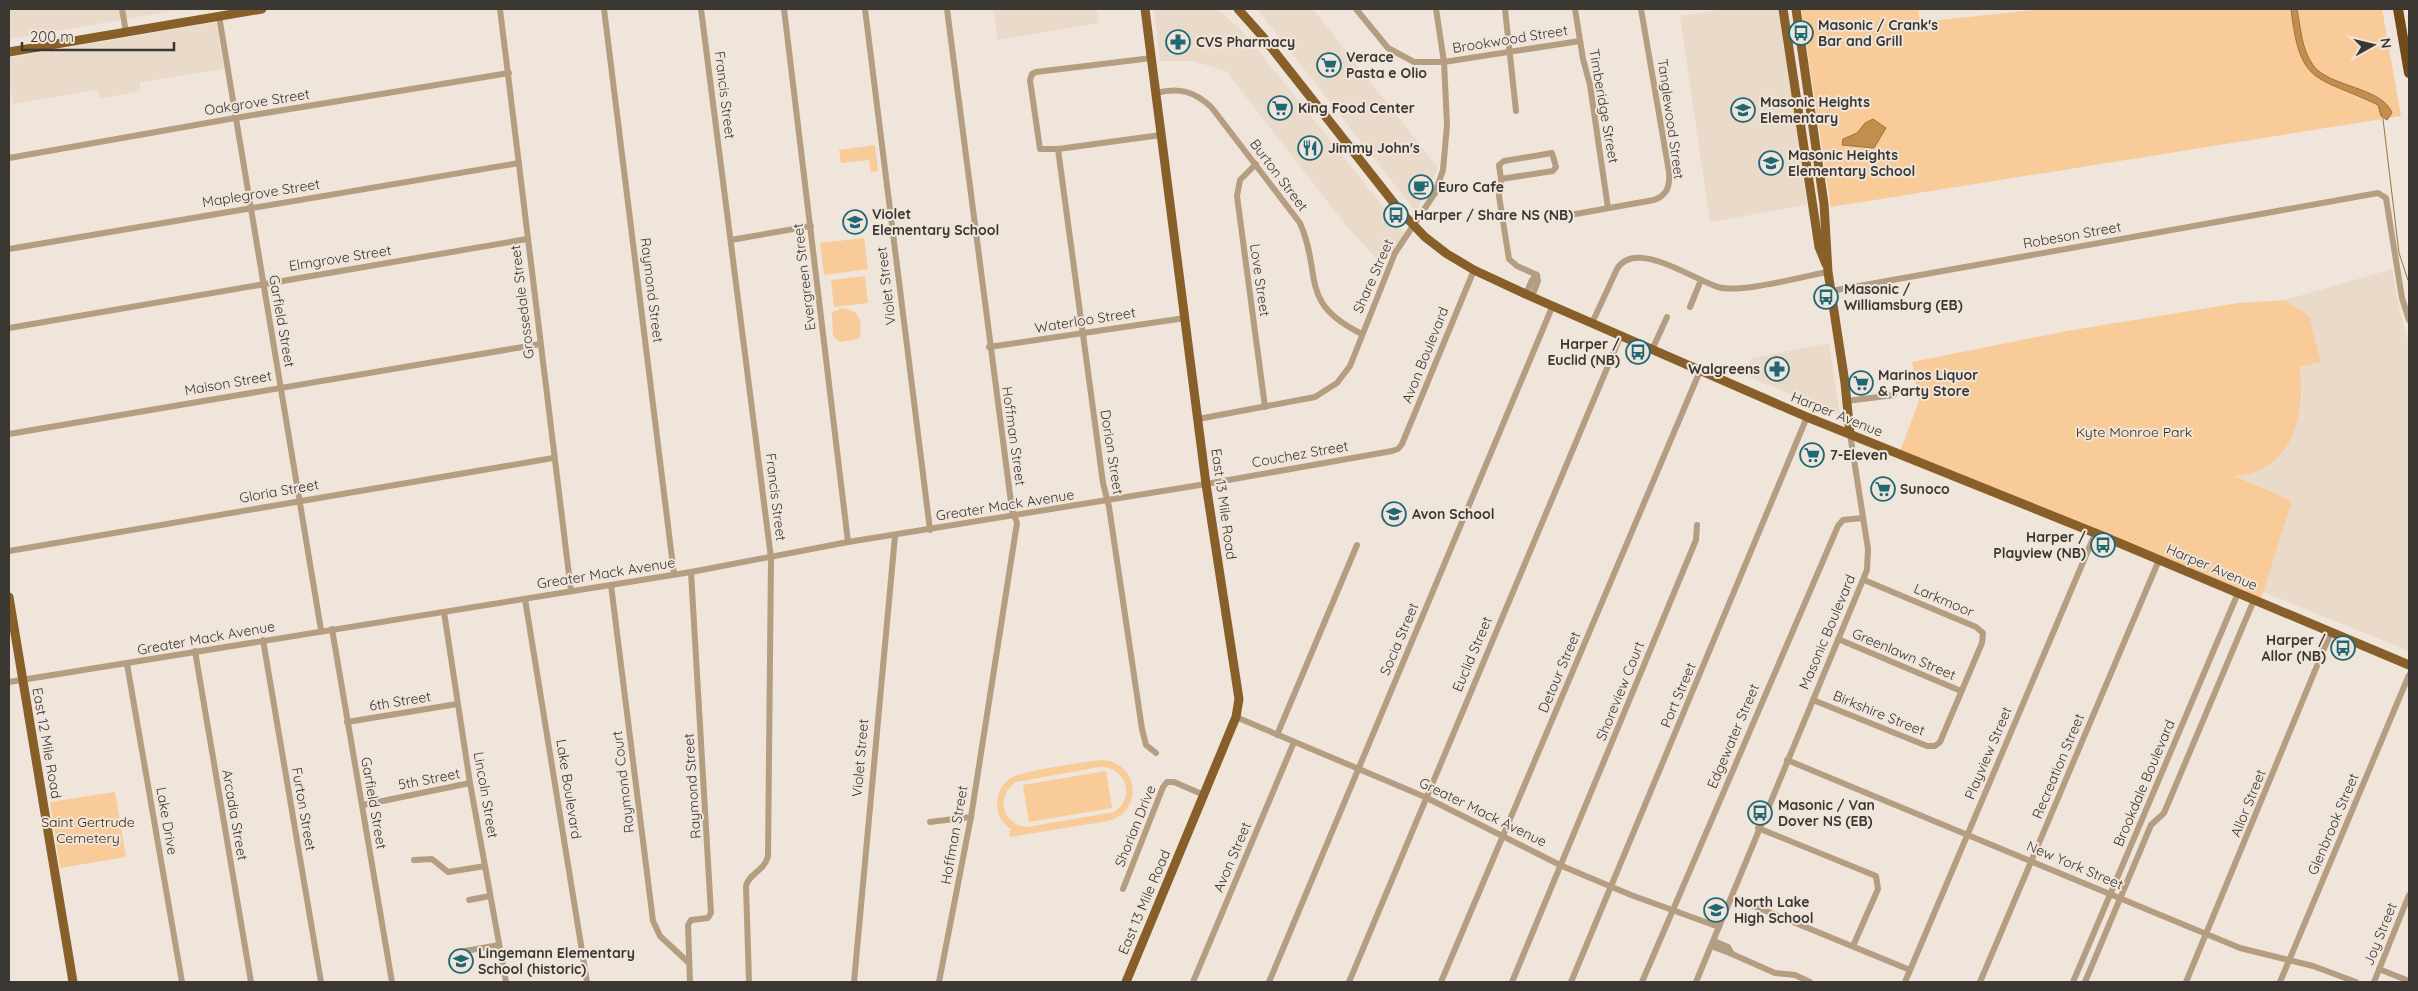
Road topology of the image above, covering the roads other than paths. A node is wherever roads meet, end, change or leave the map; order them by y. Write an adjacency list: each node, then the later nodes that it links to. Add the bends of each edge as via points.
1 (122, 9): 20 (street)
2 (262, 9): 19 (main road)
3 (500, 9): 28 (street, Grossedale Street)
4 (604, 9): 97 (street, Raymond Street)
5 (702, 9): 50 (street, Francis Street)
6 (784, 9): 47 (street, Evergreen Street)
7 (865, 9): 88 (street, Violet Street)
8 (947, 9): 69 (street, Hoffman Street)
9 (1145, 9): 24 (main road, East 13 Mile Road)
10 (1238, 9): 48 (main road, Harper Avenue)
11 (1356, 9): 25 (street, Brookwood Street, via 1394,54 1414,62)
12 (1436, 9): 25 (street, Share Street)
13 (1504, 9): 23 (street)
14 (1575, 9): 21 (street, Timberidge Street)
15 (1642, 9): 44 (street, Tanglewood Street, via 1670,183 1659,198)
16 (1796, 9): 26 (main road, Masonic Boulevard)
17 (2398, 9): 27 (highway)
18 (1784, 12): 26 (main road, via 1795,59); 33 (main road, Masonic Boulevard)
19 (219, 16): 20 (main road); 31 (street, Garfield Street)
20 (126, 32): 22 (main road)
21 (1580, 41): 23 (street, Brookwood Street); 44 (street, Timberidge Street, via 1590,85)
22 (9, 52)
23 (1511, 52): 25 (street, Brookwood Street); 30 (street)
24 (1152, 58): 29 (main road, East 13 Mile Road); 34 (street, via 1032,74 1030,80 1040,149)
25 (1444, 62): 48 (street, Share Street, via 1447,125 1444,170 1435,193)
26 (1804, 64): 35 (main road, Masonic Boulevard)
27 (2409, 73)
28 (510, 74): 31 (street, Oakgrove Street); 37 (street, Grossedale Street)
29 (1156, 93): 32 (main road, East 13 Mile Road); 38 (street, Burton Street, via 1177,89 1205,100)
30 (1516, 111)
31 (235, 118): 36 (street, Oakgrove Street); 43 (street, Garfield Street)
32 (1161, 135): 34 (street); 61 (main road, East 13 Mile Road)
33 (1803, 141): 35 (main road, via 1813,144); 41 (main road, Masonic Boulevard)
34 (1058, 149): 65 (street, Dorion Street)
35 (1818, 152): 39 (main road, Masonic Boulevard)
36 (9, 158)
37 (519, 164): 43 (street, Maplegrove Street); 49 (street, Grossedale Street)
38 (1256, 164): 66 (street, Burton Street, via 1300,223 1307,239 1318,295 1332,316); 75 (street, Love Street, via 1240,180 1237,196)
39 (1820, 167): 41 (main road); 42 (main road, Masonic Boulevard)
40 (1501, 179): 40 (street, via 1499,166 1504,161 1552,153 1554,157 1556,167 1553,171); 57 (street, via 1499,196 1509,260 1537,275 1532,280)
41 (1809, 180): 45 (main road, Masonic Boulevard)
42 (1824, 204): 45 (main road); 53 (main road, Masonic Boulevard)
43 (249, 207): 51 (street, Maplegrove Street); 55 (street, Garfield Street)
44 (1608, 208): 46 (street, Tanglewood Street)
45 (1813, 208): 53 (main road, Masonic Boulevard, via 1819,247)
46 (1570, 215)
47 (811, 226): 50 (street); 91 (street, Evergreen Street)
48 (1412, 226): 52 (main road, Harper Avenue); 66 (street, Share Street, via 1395,253)
49 (527, 239): 55 (street, Elmgrove Street); 68 (street, Grossedale Street)
50 (731, 240): 94 (street, Francis Street)
51 (9, 249)
52 (1474, 270): 57 (main road, Harper Avenue); 80 (street, Avon Boulevard)
53 (1828, 272): 54 (street, via 1732,289); 56 (main road, Masonic Boulevard)
54 (1701, 280): 59 (street); 63 (street, via 1650,258 1625,259 1617,268)
55 (262, 284): 64 (street, Elmgrove Street); 72 (street, Garfield Street)
56 (1831, 291): 62 (street, Robeson Street, via 2378,193 2386,198 2402,298); 74 (main road, Masonic Boulevard)
57 (1529, 295): 58 (main road, Harper Avenue)
58 (1553, 305): 63 (main road, Harper Avenue); 126 (street, Socia Street)
59 (1690, 307)
60 (1667, 316): 70 (street)
61 (1185, 318): 65 (street, Waterloo Street); 77 (main road, East 13 Mile Road)
62 (2409, 320)
63 (1592, 323): 67 (main road, Harper Avenue)
64 (9, 328)
65 (1082, 333): 69 (street, Waterloo Street); 84 (street, Dorion Street)
66 (1362, 334): 75 (street, Share Street, via 1344,376 1329,389 1315,397)
67 (1621, 336): 70 (main road, Harper Avenue); 129 (street, Euclid Street)
68 (540, 344): 72 (street, Maison Street); 81 (street, Grossedale Street)
69 (989, 347): 85 (street, Hoffman Street)
70 (1652, 350): 71 (main road, Harper Avenue)
71 (1700, 371): 76 (main road, Harper Avenue); 135 (street, Detour Street)
72 (280, 387): 78 (street, Maison Street); 83 (street, Garfield Street)
73 (1894, 395): 74 (street)
74 (1847, 401): 79 (main road, Masonic Boulevard)
75 (1264, 407): 77 (street, Share Street)
76 (1807, 417): 79 (main road, Harper Avenue); 140 (street, Port Street)
77 (1198, 419): 82 (main road, East 13 Mile Road)
78 (9, 434)
79 (1850, 434): 86 (street, Masonic Boulevard); 89 (main road, Harper Avenue)
80 (1398, 449): 82 (street, Couchez Street)
81 (553, 458): 83 (street, Gloria Street); 100 (street, Grossedale Street)
82 (1206, 484): 84 (street, Greater Mack Avenue); 120 (main road, East 13 Mile Road, via 1238,690)
83 (299, 500): 93 (street, Gloria Street); 107 (street, Garfield Street)
84 (1107, 501): 85 (street, Greater Mack Avenue); 124 (street, Dorion Street, via 1142,729 1146,745)
85 (1015, 516): 88 (street, Greater Mack Avenue); 131 (street, Hoffman Street, via 1017,523)
86 (1863, 518): 98 (street, Masonic Boulevard, via 1869,557); 148 (street, Edgewater Street, via 1843,520 1838,526)
87 (1697, 524): 139 (street, Shoreview Court, via 1696,540)
88 (930, 530): 90 (street, Greater Mack Avenue)
89 (2096, 534): 95 (main road, Harper Avenue); 134 (street, Playview Street)
90 (895, 536): 91 (street, Greater Mack Avenue); 168 (street, Violet Street)
91 (848, 542): 94 (street, Greater Mack Avenue)
92 (1357, 545): 122 (street)
93 (9, 552)
94 (771, 558): 96 (street, Greater Mack Avenue); 167 (street, Francis Street, via 768,844 764,866 747,880 746,886)
95 (2159, 560): 101 (main road, Harper Avenue); 137 (street, Recreation Street)
96 (691, 572): 97 (street, Greater Mack Avenue); 156 (street, Raymond Street, via 711,913 708,918 689,922)
97 (674, 574): 99 (street, Greater Mack Avenue)
98 (1864, 580): 109 (street, Masonic Boulevard); 117 (street, Larkmoor, via 1981,630 1982,643)
99 (611, 585): 100 (street, Greater Mack Avenue); 156 (street, Raymond Court, via 653,921 660,936)
100 (571, 591): 103 (street, Greater Mack Avenue)
101 (2238, 594): 104 (main road, Harper Avenue); 142 (street, Brookdale Boulevard)
102 (9, 597): 116 (main road, East 12 Mile Road)
103 (526, 599): 105 (street, Greater Mack Avenue); 165 (street, Lake Boulevard)
104 (2254, 600): 108 (main road, Harper Avenue); 146 (street, Brookdale Boulevard, via 2164,813 2151,826)
105 (444, 612): 106 (street, Greater Mack Avenue); 119 (street, Lincoln Street)
106 (332, 628): 107 (street, Greater Mack Avenue); 121 (street, Garfield Street)
107 (321, 630): 110 (street, Greater Mack Avenue)
108 (2331, 632): 113 (main road, Harper Avenue); 150 (street, Allor Street)
109 (1838, 639): 117 (street, Greenlawn Street); 118 (street, Masonic Boulevard)
110 (263, 640): 111 (street, Greater Mack Avenue); 162 (street, Furton Street)
111 (195, 651): 112 (street, Greater Mack Avenue); 161 (street, Arcadia Street)
112 (127, 664): 116 (street, Greater Mack Avenue); 160 (street, Lake Drive)
113 (2409, 665)
114 (2409, 675): 155 (street, Glenbrook Street)
115 (9, 682): 116 (street, Greater Mack Avenue)
116 (23, 682): 159 (main road, East 12 Mile Road)
117 (1961, 691): 118 (street, Birkshire Street, via 1940,742 1931,747)
118 (1813, 700): 125 (street, Masonic Boulevard)
119 (457, 704): 121 (street, 6th Street); 127 (street, Lincoln Street)
120 (1236, 717): 122 (street, Greater Mack Avenue); 128 (main road, East 13 Mile Road)
121 (347, 722): 130 (street, Garfield Street)
122 (1277, 735): 123 (street, Greater Mack Avenue)
123 (1294, 742): 126 (street, Greater Mack Avenue); 171 (street, Avon Street)
124 (1156, 752)
125 (1787, 760): 133 (street, Masonic Boulevard); 134 (street, New York Street)
126 (1358, 768): 129 (street, Greater Mack Avenue); 172 (street, Socia Street)
127 (470, 783): 130 (street, 5th Street); 138 (street, Lincoln Street)
128 (1204, 795): 141 (street, Shorian Drive, via 1174,782 1167,782 1162,787); 170 (main road, East 13 Mile Road)
129 (1425, 797): 135 (street, Greater Mack Avenue); 173 (street, Euclid Street)
130 (363, 805): 163 (street, Garfield Street)
131 (971, 817): 132 (street); 169 (street, Hoffman Street)
132 (930, 822)
133 (1758, 828): 145 (street, Masonic Boulevard); 153 (street, via 1876,876 1878,889)
134 (1968, 834): 137 (street, New York Street); 158 (street, Playview Street)
135 (1502, 837): 139 (street, Greater Mack Avenue); 174 (street, Detour Street)
136 (414, 860): 138 (street, via 432,859 448,872)
137 (2032, 860): 142 (street, New York Street); 181 (street, Recreation Street)
138 (485, 866): 144 (street, Lincoln Street)
139 (1562, 866): 140 (street, Greater Mack Avenue); 175 (street, Shoreview Court)
140 (1611, 887): 148 (street, Greater Mack Avenue); 176 (street, Port Street)
141 (1123, 889)
142 (2110, 893): 146 (street, New York Street); 182 (street, Brookdale Boulevard)
143 (2409, 895): 157 (street, Joy Street)
144 (490, 896): 147 (street); 152 (street, Lincoln Street)
145 (1732, 897): 149 (street, Masonic Boulevard); 153 (street)
146 (2121, 897): 150 (street, New York Street); 183 (street, Brookdale Boulevard)
147 (469, 900)
148 (1673, 908): 149 (street, Greater Mack Avenue); 177 (street, Edgewater Street)
149 (1719, 927): 151 (street, Masonic Boulevard)
150 (2207, 934): 155 (street, New York Street, via 2240,948); 184 (street, Allor Street)
151 (1712, 943): 178 (street, Masonic Boulevard); 179 (street, via 1775,973)
152 (499, 945): 154 (street); 164 (street, Lincoln Street)
153 (1853, 946): 158 (street)
154 (465, 950)
155 (2289, 960): 185 (street, Glenbrook Street); 186 (street, New York Street)
156 (689, 963): 166 (street, Raymond Street)
157 (2379, 969): 187 (street, Joy Street); 188 (street)
158 (1910, 970): 180 (street, Playview Street)
159 (73, 982)
160 (182, 982)
161 (251, 982)
162 (321, 982)
163 (392, 982)
164 (506, 982)
165 (587, 982)
166 (690, 982)
167 (749, 982)
168 (854, 982)
169 (939, 982)
170 (1126, 982)
171 (1193, 982)
172 (1268, 982)
173 (1349, 982)
174 (1441, 982)
175 (1512, 982)
176 (1571, 982)
177 (1642, 982)
178 (1696, 982)
179 (1810, 982)
180 (1905, 982)
181 (1980, 982)
182 (2073, 982)
183 (2085, 982)
184 (2186, 982)
185 (2280, 982)
186 (2356, 982)
187 (2374, 982)
188 (2409, 982)

